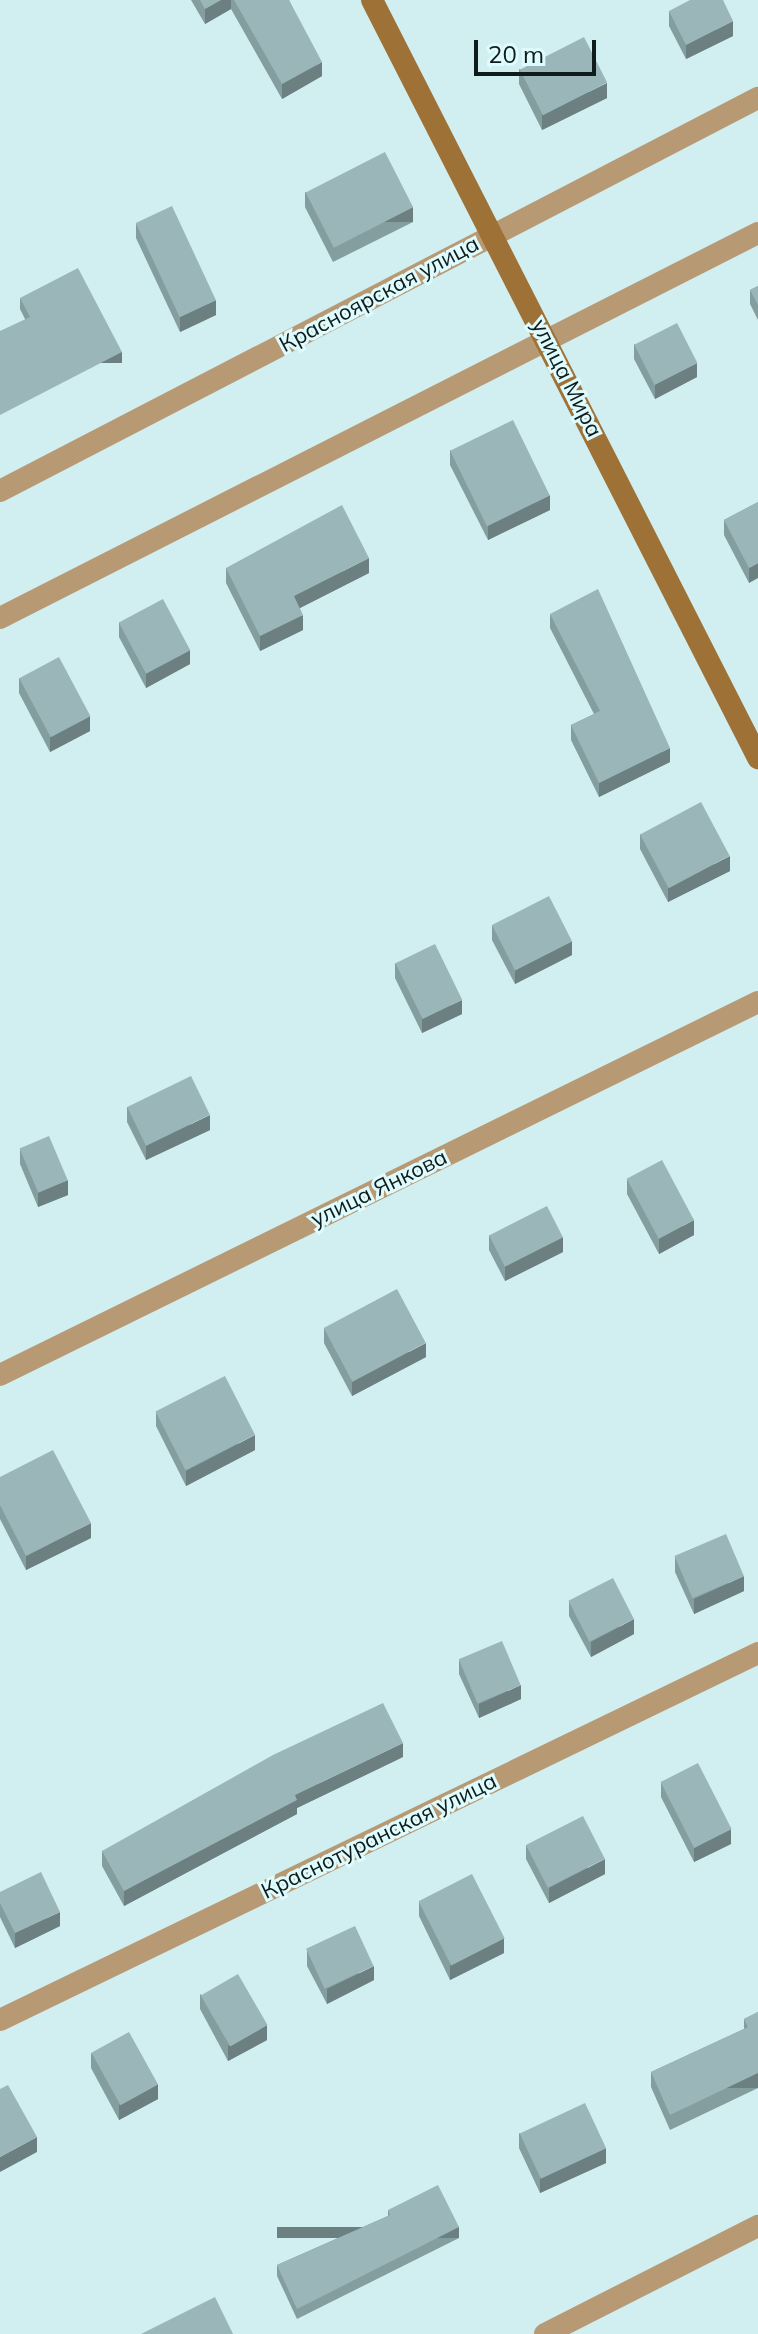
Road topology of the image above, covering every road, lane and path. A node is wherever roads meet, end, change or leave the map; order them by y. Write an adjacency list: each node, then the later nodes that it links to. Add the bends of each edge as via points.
1 (372, 0): 4 (main road, улица Мира)
2 (758, 98): 4 (street, Красноярская улица)
3 (758, 233): 5 (street)
4 (491, 235): 5 (main road, улица Мира); 6 (street, Красноярская улица)
5 (548, 339): 7 (street); 8 (main road, улица Мира)
6 (0, 491)
7 (0, 618)
8 (758, 758)
9 (758, 1002): 10 (street, улица Янкова)
10 (0, 1375)
11 (758, 1653): 12 (street, Краснотуранская улица)
12 (0, 2020)
13 (758, 2226): 14 (street)
14 (545, 2334)

